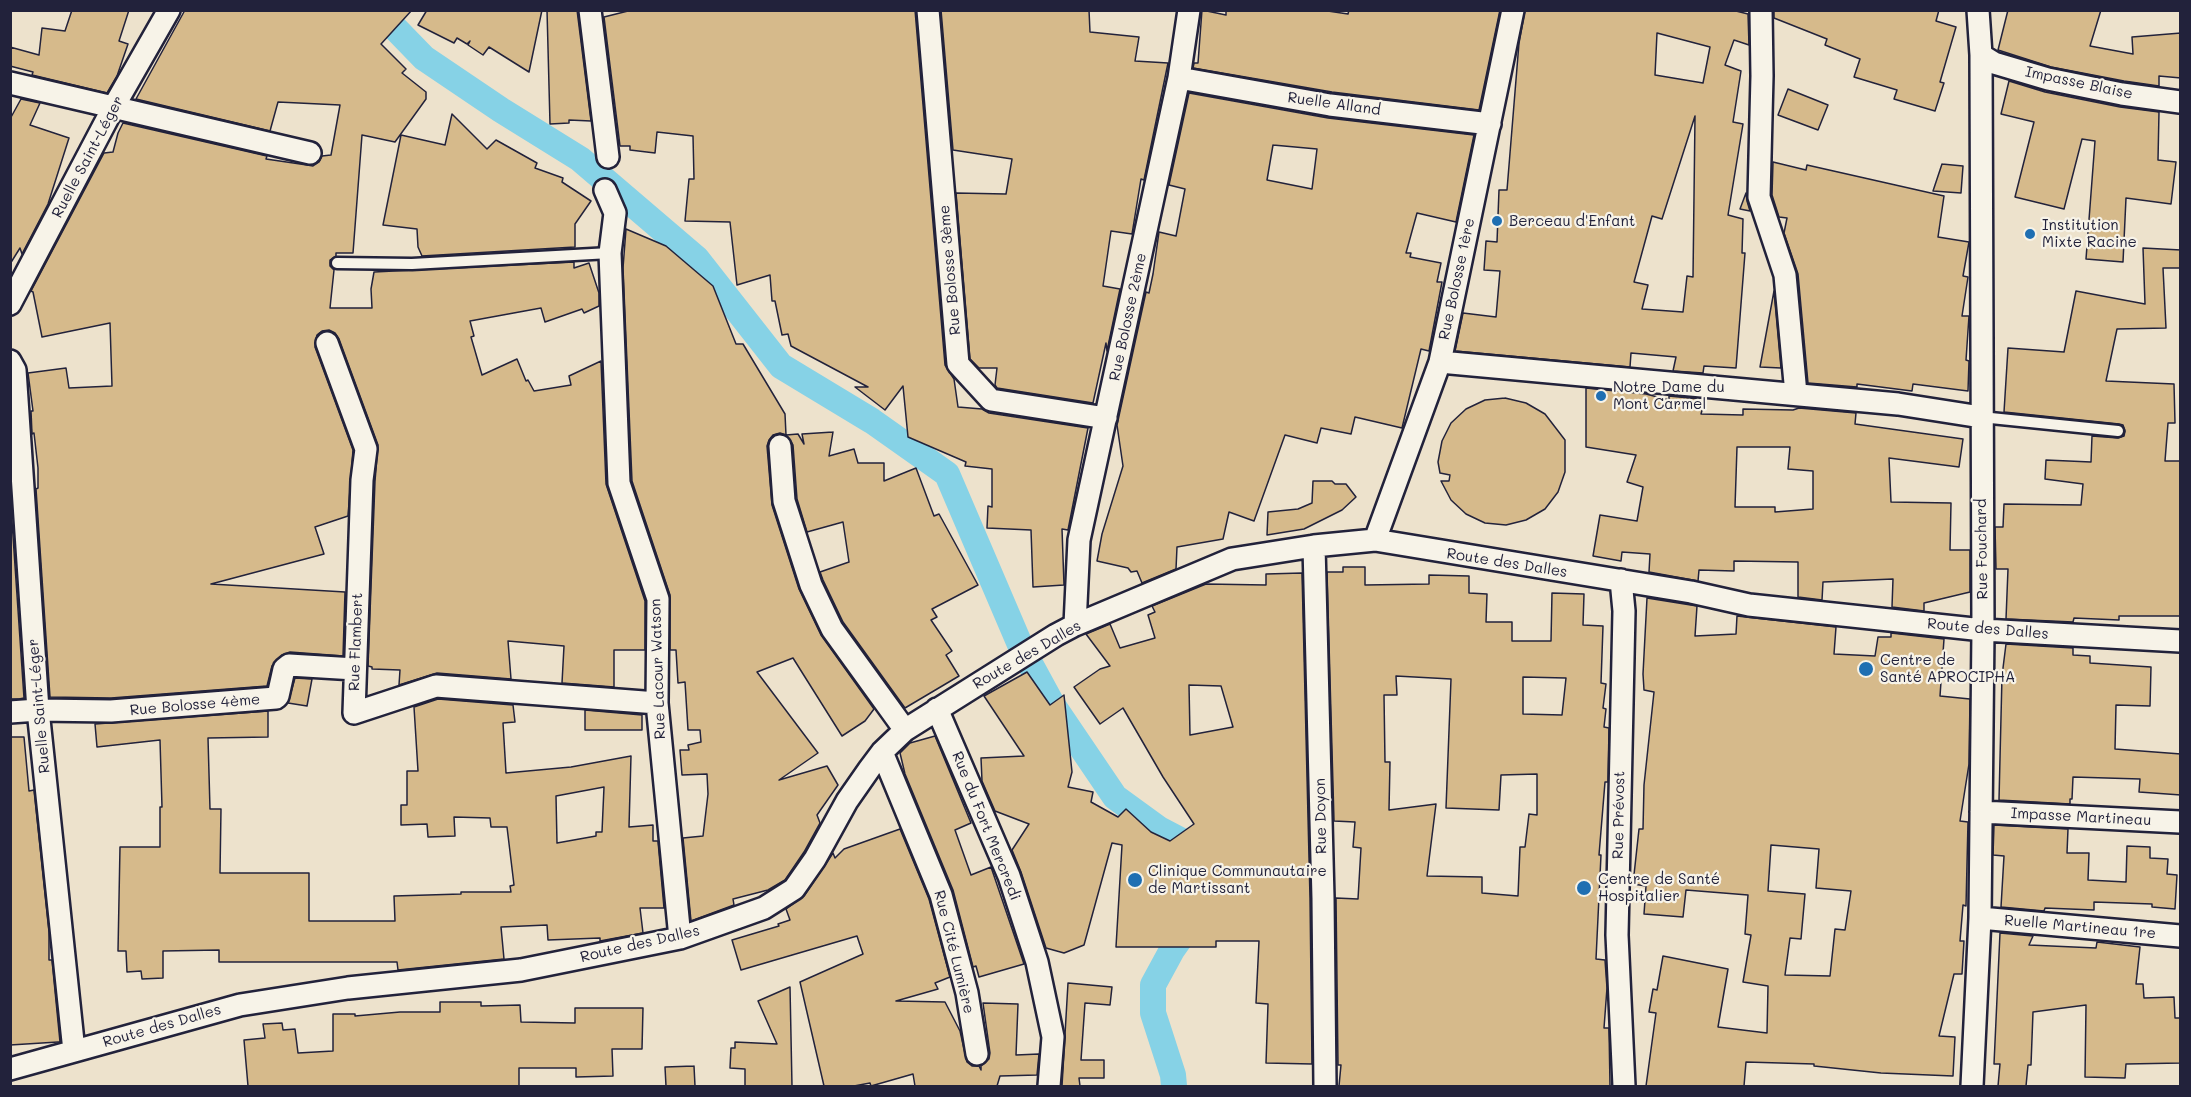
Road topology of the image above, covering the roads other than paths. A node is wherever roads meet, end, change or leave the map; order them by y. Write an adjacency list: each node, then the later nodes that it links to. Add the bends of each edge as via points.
1 (169, 10): 12 (street, Ruelle Saint-Léger)
2 (590, 10): 15 (street)
3 (928, 10): 25 (street, Rue Bolosse 3ème, via 958,364 991,400)
4 (1189, 10): 9 (street, Rue Bolosse 2ème)
5 (1513, 10): 13 (street, Rue Bolosse 1ère)
6 (1761, 10): 23 (street, via 1759,197 1785,276)
7 (1978, 10): 8 (street, Rue Fouchard)
8 (1981, 55): 11 (street, Impasse Blaise, via 1994,63 2048,79); 24 (street, Rue Fouchard)
9 (1179, 78): 13 (street, Ruelle Alland, via 1330,105); 25 (street, Rue Bolosse 2ème)
10 (10, 83): 12 (street)
11 (2181, 102)
12 (113, 108): 14 (street); 19 (street, Ruelle Saint-Léger)
13 (1490, 124): 22 (street, Rue Bolosse 1ère)
14 (310, 153)
15 (608, 157)
16 (605, 190): 17 (street, Rue Lacour Watson, via 615,213)
17 (610, 253): 18 (lane, via 412,264); 35 (street, Rue Lacour Watson, via 619,483 658,599)
18 (337, 263)
19 (10, 304)
20 (327, 343): 34 (street, Rue Flambert, via 366,448)
21 (10, 361): 37 (street, Ruelle Saint-Léger, via 15,370)
22 (1440, 362): 23 (street); 28 (street, Rue Bolosse 1ère)
23 (1797, 394): 24 (street)
24 (1981, 417): 26 (lane); 32 (street, Rue Fouchard)
25 (1106, 418): 31 (street, Rue Bolosse 2ème, via 1079,540)
26 (2118, 431)
27 (780, 446): 39 (street, via 784,501 811,585 832,629)
28 (1375, 540): 29 (street, Route des Dalles); 30 (street, Route des Dalles)
29 (1314, 546): 31 (street, Route des Dalles, via 1232,559); 50 (street, Rue Doyon)
30 (1621, 580): 32 (street, Route des Dalles, via 1749,605); 51 (street, Rue Prévost, via 1624,610 1617,935)
31 (1075, 625): 36 (street, Route des Dalles)
32 (1983, 630): 33 (street, Route des Dalles); 41 (street, Rue Fouchard)
33 (2181, 641)
34 (355, 669): 35 (street, Rue Flambert, via 354,713 436,686); 37 (street, Rue Bolosse 4ème, via 289,664 283,671 276,698 111,711)
35 (657, 703): 45 (street, Rue Lacour Watson)
36 (937, 709): 39 (street, Route des Dalles); 49 (street, Rue du Fort Mercredi, via 1009,876 1036,962 1053,1037)
37 (38, 710): 38 (street, Rue Bolosse 4ème); 46 (street, Ruelle Saint-Léger)
38 (10, 712)
39 (905, 730): 40 (street, Route des Dalles)
40 (882, 752): 45 (street, Route des Dalles, via 794,889 764,908); 47 (street, Rue Cité Lumière, via 941,895 967,993)
41 (1981, 812): 42 (street, Impasse Martineau); 43 (street, Rue Fouchard)
42 (2181, 822)
43 (1980, 918): 44 (street, Ruelle Martineau 1re); 52 (street, Rue Fouchard)
44 (2181, 936)
45 (680, 938): 46 (street, Route des Dalles, via 521,970 348,988 240,1005)
46 (74, 1051): 48 (street, Route des Dalles)
47 (978, 1054)
48 (10, 1069)
49 (1049, 1086)
50 (1324, 1086)
51 (1624, 1086)
52 (1972, 1086)

